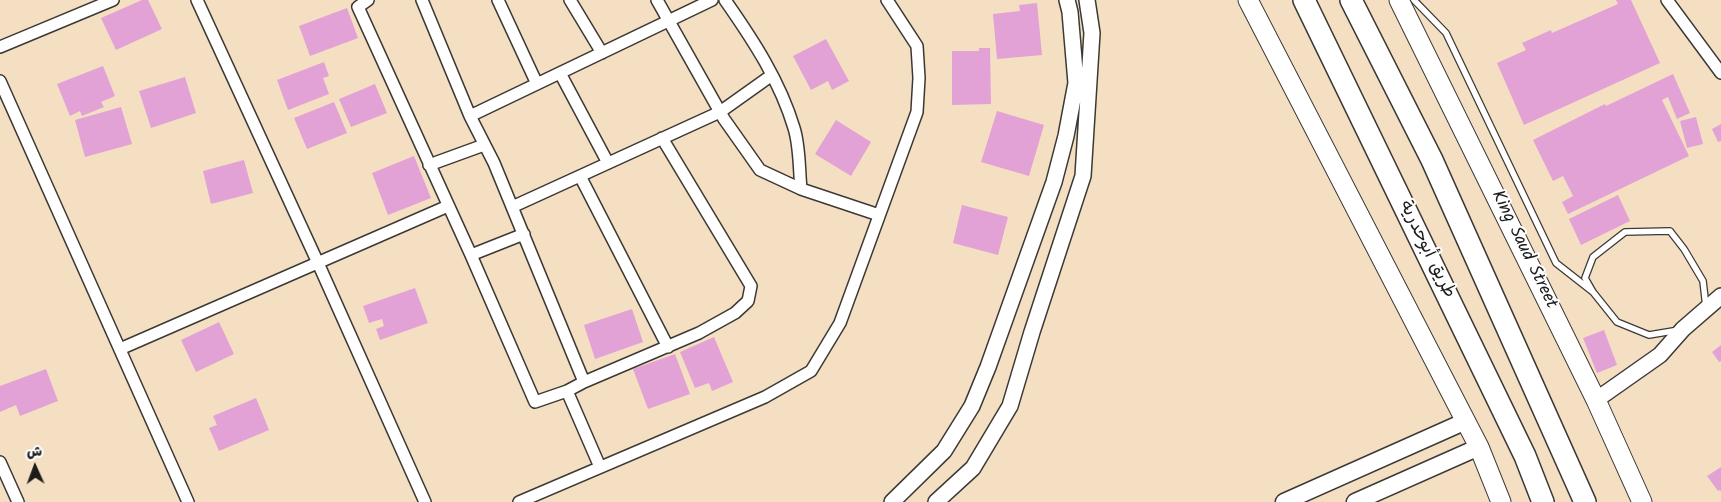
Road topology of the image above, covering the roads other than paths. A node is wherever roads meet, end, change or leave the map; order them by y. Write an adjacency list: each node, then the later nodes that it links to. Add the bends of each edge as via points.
1 (113, 0): 20 (street)
2 (197, 0): 40 (street)
3 (368, 0): 32 (street, via 358,7)
4 (422, 0): 28 (street)
5 (498, 0): 26 (street)
6 (570, 0): 21 (street)
7 (658, 0): 19 (street)
8 (712, 0): 19 (street)
9 (725, 0): 24 (street)
10 (886, 0): 37 (street, via 916,46 919,78 917,112)
11 (1067, 0): 58 (street, via 1076,83 1054,182 972,406 944,451)
12 (1087, 0): 59 (street, via 1092,33 1083,176 1010,406 973,468)
13 (1248, 0): 50 (main road)
14 (1304, 0): 63 (highway, طريق أبوحدرية, via 1521,447)
15 (1351, 0): 64 (highway, via 1432,160)
16 (1399, 0): 49 (main road, King Saud Street)
17 (1414, 0): 41 (lane, via 1446,33 1556,262)
18 (1667, 0): 23 (street)
19 (669, 20): 21 (street); 27 (street)
20 (0, 47)
21 (602, 53): 22 (street)
22 (560, 72): 26 (street); 31 (street)
23 (1721, 73)
24 (772, 75): 27 (street); 34 (street, via 794,130)
25 (0, 81): 46 (street)
26 (537, 84): 28 (street)
27 (720, 112): 29 (street); 34 (street, via 760,170)
28 (470, 116): 30 (street)
29 (662, 138): 31 (street); 45 (street, via 750,286 748,301 735,313)
30 (484, 145): 32 (street); 36 (street)
31 (608, 164): 33 (street)
32 (430, 165): 35 (street)
33 (580, 176): 36 (street); 45 (street)
34 (800, 189): 37 (street)
35 (448, 206): 39 (street); 40 (street)
36 (512, 207): 38 (street)
37 (879, 216): 53 (street, via 840,323 811,370 765,397)
38 (524, 234): 39 (street); 47 (street)
39 (471, 255): 48 (street, via 535,402)
40 (318, 262): 46 (street); 56 (street)
41 (1593, 292): 43 (lane, via 1585,278 1593,257 1625,232 1670,231 1703,281); 44 (lane, via 1617,322 1649,334)
42 (1721, 296): 43 (street)
43 (1707, 309): 44 (street)
44 (1683, 329): 49 (street, via 1660,355)
45 (668, 347): 47 (street)
46 (120, 349): 55 (street)
47 (584, 382): 48 (street)
48 (567, 392): 53 (street)
49 (1596, 400): 65 (main road, King Saud Street)
50 (1466, 421): 51 (main road); 60 (main road)
51 (1479, 446): 61 (main road); 62 (main road)
52 (0, 462): 54 (street)
53 (600, 467): 57 (street)
54 (18, 502)
55 (188, 502)
56 (425, 502)
57 (519, 502)
58 (892, 502)
59 (936, 502)
60 (1284, 502)
61 (1354, 502)
62 (1501, 502)
63 (1543, 502)
64 (1585, 502)
65 (1642, 502)

